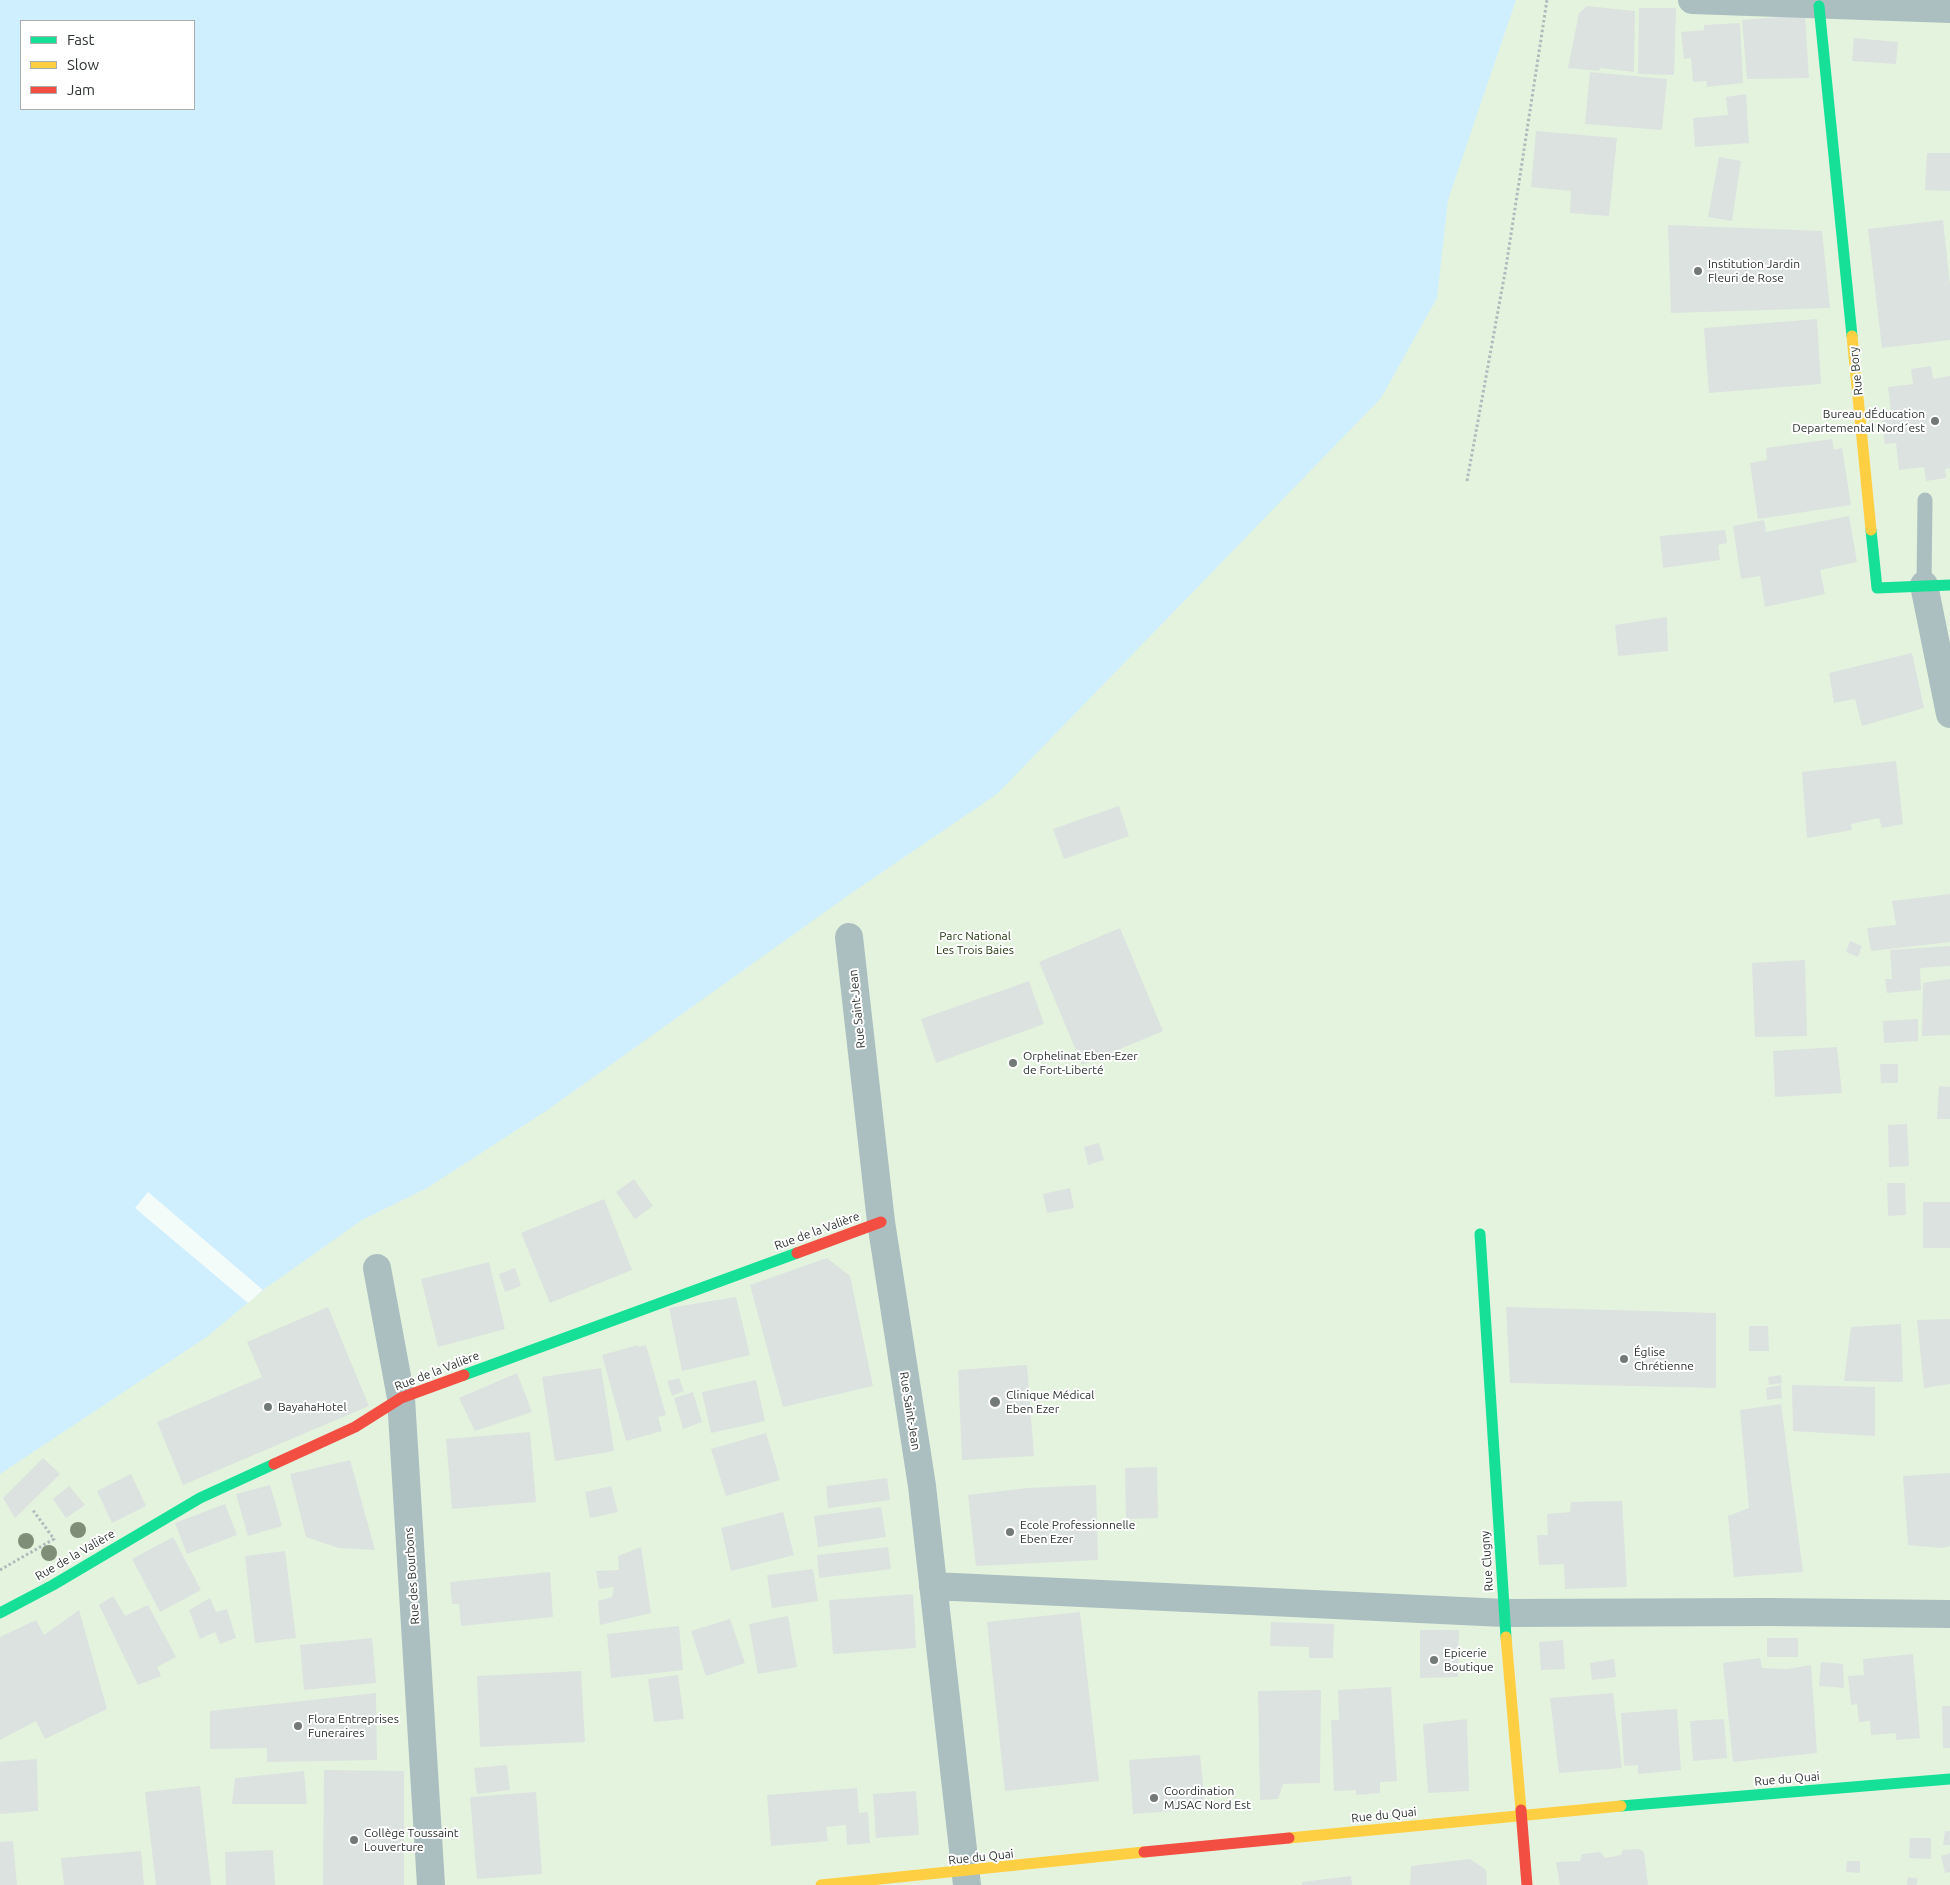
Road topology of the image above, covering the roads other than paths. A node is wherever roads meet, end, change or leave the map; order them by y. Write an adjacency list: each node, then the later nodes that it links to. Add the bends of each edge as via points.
1 (1692, 0): 2 (street)
2 (1819, 6): 3 (street); 5 (street, Rue Bory, via 1878,588)
3 (1950, 10)
4 (1925, 500): 5 (lane)
5 (1937, 585): 6 (street)
6 (1950, 714)
7 (850, 937): 8 (street, Rue Saint-Jean)
8 (881, 1222): 11 (street, Rue de la Valière); 12 (street, Rue Saint-Jean, via 922,1486)
9 (1480, 1234): 14 (street, Rue Clugny)
10 (377, 1268): 11 (street, Rue des Bourbons)
11 (400, 1398): 13 (street, Rue de la Valière, via 355,1427 200,1498 53,1585); 19 (street, Rue des Bourbons)
12 (933, 1586): 14 (street); 18 (street, Rue Saint-Jean)
13 (0, 1612)
14 (1504, 1613): 15 (street); 17 (street, Rue Clugny)
15 (1950, 1614)
16 (1950, 1779): 17 (street, Rue du Quai)
17 (1522, 1814): 18 (street, Rue du Quai); 21 (street, Rue Clugny)
18 (966, 1879): 20 (street, Rue du Quai)
19 (431, 1885)
20 (821, 1885)
21 (1527, 1885)

